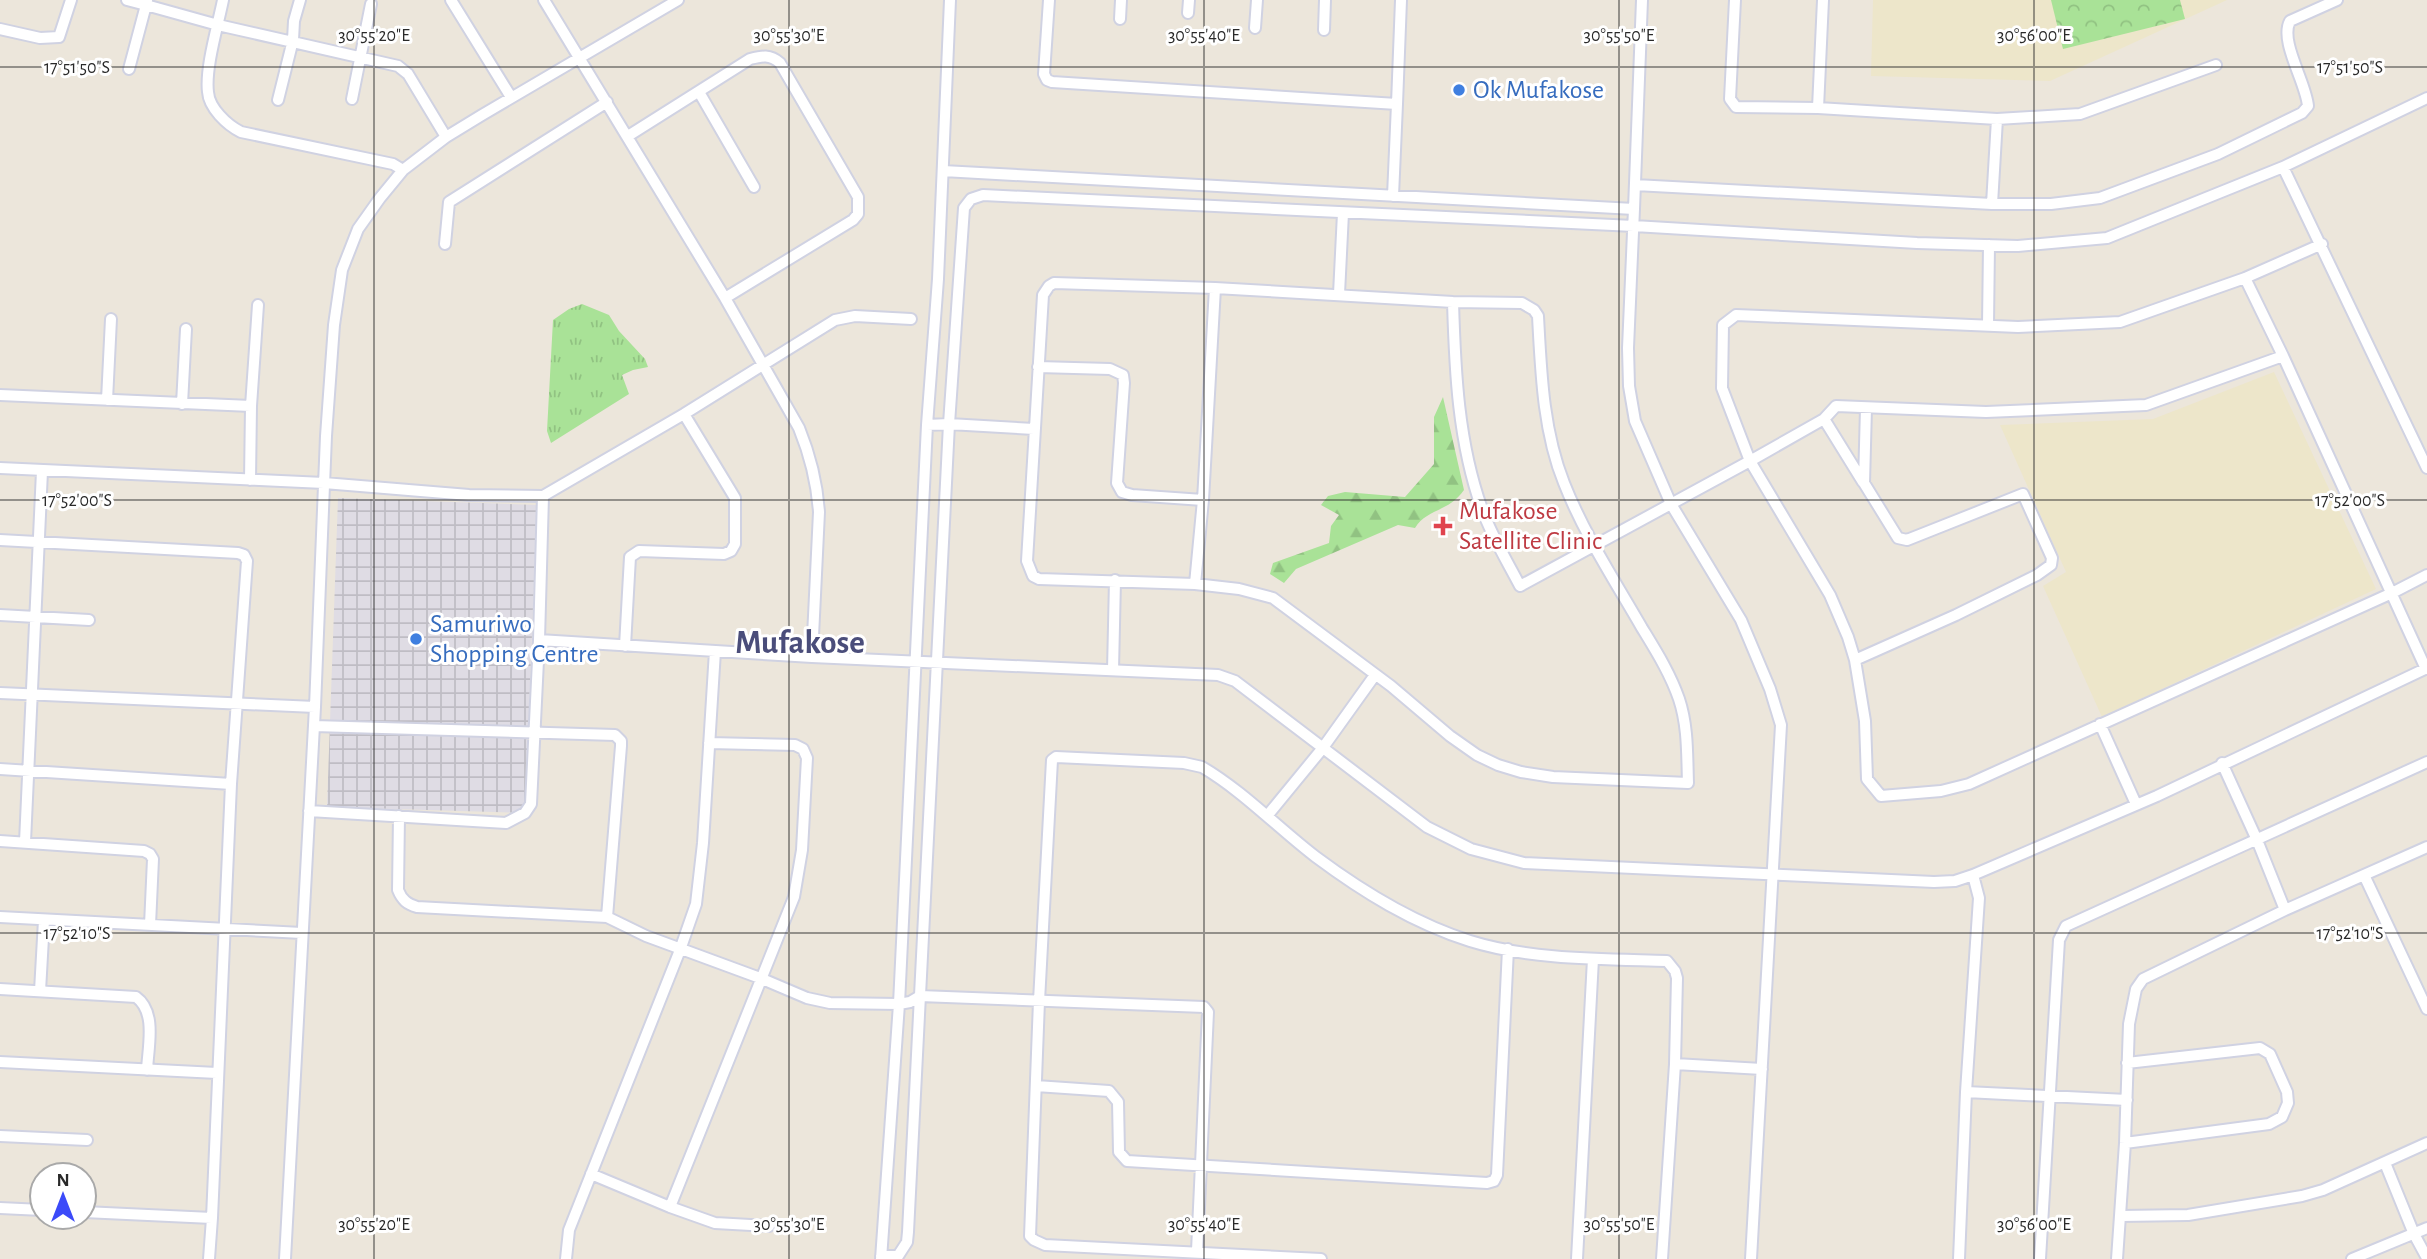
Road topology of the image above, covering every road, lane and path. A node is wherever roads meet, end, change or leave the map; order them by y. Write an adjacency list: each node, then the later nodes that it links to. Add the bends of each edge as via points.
1 (71, 0): 25 (street, via 59,37 40,38)
2 (127, 0): 19 (street)
3 (223, 0): 23 (street)
4 (300, 0): 27 (street)
5 (451, 0): 33 (street)
6 (544, 0): 29 (street)
7 (678, 0): 29 (street)
8 (950, 0): 45 (street)
9 (1049, 0): 38 (street, via 1044,75 1052,82)
10 (1121, 0): 22 (street)
11 (1189, 0): 21 (street)
12 (1257, 0): 24 (street)
13 (1325, 0): 26 (street)
14 (1401, 0): 38 (street)
15 (1642, 0): 46 (street)
16 (1735, 0): 39 (street, via 1731,104)
17 (1823, 0): 39 (street)
18 (2337, 0): 49 (street, via 2290,21 2286,28 2306,93 2308,106 2302,113 2218,154 2100,198)
19 (147, 3): 23 (street); 31 (street)
20 (371, 4): 28 (street)
21 (1188, 13)
22 (1120, 19)
23 (218, 24): 27 (street); 44 (street, via 207,90 210,102 231,127)
24 (1255, 28)
25 (0, 29)
26 (1324, 30)
27 (293, 40): 28 (street); 36 (street)
28 (362, 56): 35 (street); 42 (street, via 398,66 408,74)
29 (580, 57): 33 (street); 37 (street)
30 (2216, 65): 40 (street, via 2080,114)
31 (129, 69)
32 (699, 92): 41 (street); 47 (street); 59 (street, via 750,59 773,57 859,205 853,220)
33 (511, 97): 42 (street)
34 (2427, 98): 43 (street)
35 (352, 99)
36 (278, 100)
37 (607, 102): 41 (street); 53 (street, via 449,202)
38 (1397, 104): 48 (street)
39 (1818, 108): 40 (street)
40 (1997, 119): 49 (street)
41 (628, 136): 59 (street)
42 (446, 137): 44 (street)
43 (2283, 167): 54 (street); 55 (street, via 2107,238)
44 (403, 170): 85 (street, via 358,229 342,270)
45 (943, 171): 48 (street); 77 (street)
46 (1635, 186): 49 (street); 50 (street)
47 (754, 187)
48 (1393, 196): 50 (street)
49 (1992, 204)
50 (1634, 209): 52 (street)
51 (1343, 213): 52 (street); 58 (street); 76 (street, via 983,195 971,199 964,208)
52 (1634, 226): 55 (street); 88 (street, via 1629,386 1635,421)
53 (445, 244)
54 (2322, 244): 56 (street); 81 (street)
55 (1989, 245): 64 (street)
56 (2245, 278): 64 (street, via 2120,322); 66 (street)
57 (1215, 288): 58 (street); 68 (street, via 1054,283 1043,295); 87 (street)
58 (1339, 294): 60 (street)
59 (724, 298): 67 (street)
60 (1452, 302): 91 (street, via 1522,303 1538,316 1541,385 1552,445 1563,482); 91 (street, via 1456,392 1473,478 1482,510 1520,586)
61 (258, 305): 72 (street)
62 (111, 318): 70 (street)
63 (911, 319): 67 (street, via 844,317)
64 (1988, 325): 79 (street, via 1736,315 1723,325 1721,388)
65 (186, 330): 71 (street)
66 (2283, 356): 73 (street, via 2146,405 1986,412); 95 (street)
67 (762, 364): 74 (street); 102 (street, via 803,438 817,493)
68 (1038, 367): 78 (street); 87 (street, via 1110,369 1123,376 1117,483 1122,492)
69 (0, 395): 70 (street)
70 (107, 400): 71 (street)
71 (182, 404): 72 (street)
72 (251, 406): 83 (street)
73 (1866, 408): 75 (street, via 1836,406); 84 (street)
74 (684, 414): 86 (street); 100 (street, via 735,498 735,544 724,554 633,553)
75 (1824, 419): 79 (street); 84 (street)
76 (949, 424): 77 (street); 78 (street); 105 (street)
77 (927, 425): 104 (street)
78 (1034, 429): 93 (street, via 1030,572 1039,579)
79 (1750, 461): 88 (street); 103 (street, via 1830,595)
80 (0, 468): 82 (street)
81 (2427, 468)
82 (42, 471): 83 (street); 90 (street)
83 (250, 480): 85 (street)
84 (1864, 483): 103 (street, via 1902,540 2023,494 2052,558 2051,565 2026,581)
85 (324, 484): 86 (street); 112 (street)
86 (542, 496): 99 (street)
87 (1203, 500): 94 (street)
88 (1671, 504): 91 (street); 133 (street, via 1741,620 1781,725)
89 (0, 540): 90 (street)
90 (39, 542): 97 (street); 111 (street, via 244,555)
91 (1595, 547): 108 (street, via 1669,674 1687,733 1688,783 1553,777 1498,765 1450,736)
92 (2427, 575): 95 (street)
93 (1115, 580): 94 (street); 107 (street)
94 (1195, 584): 108 (street, via 1273,598)
95 (2392, 593): 106 (street); 113 (street)
96 (0, 615): 97 (street)
97 (37, 617): 98 (street); 110 (street)
98 (89, 620)
99 (539, 640): 100 (street); 115 (street)
100 (625, 646): 101 (street)
101 (715, 651): 102 (street); 116 (street)
102 (812, 657): 104 (street)
103 (1855, 660): 113 (street, via 1865,721 1867,779 1881,796 1941,792 1969,784)
104 (916, 661): 105 (street); 149 (street)
105 (936, 662): 107 (street); 147 (street)
106 (2426, 669): 119 (street)
107 (1113, 670): 117 (street, via 1227,677)
108 (1375, 675): 117 (street)
109 (0, 693): 110 (street)
110 (33, 695): 111 (street); 121 (street)
111 (237, 705): 112 (street); 122 (street)
112 (315, 707): 114 (street)
113 (2100, 724): 123 (street)
114 (314, 726): 115 (street); 124 (street)
115 (534, 732): 125 (street, via 531,804 517,819 506,823); 136 (street, via 615,735 621,741)
116 (709, 743): 142 (street, via 696,904); 144 (street, via 795,745 807,758 802,850 794,897)
117 (1322, 749): 126 (street); 133 (street, via 1427,827 1495,858)
118 (2427, 762): 127 (street)
119 (2222, 763): 123 (street); 127 (street)
120 (0, 769): 121 (street)
121 (27, 771): 122 (street); 129 (street)
122 (231, 784): 139 (street)
123 (2136, 804): 131 (street)
124 (309, 811): 125 (street); 140 (street)
125 (399, 816): 136 (street, via 398,890 408,904)
126 (1267, 816): 141 (street, via 1386,905 1461,937); 148 (street, via 1195,765 1052,760)
127 (2257, 840): 134 (street); 159 (street, via 2066,926 2059,940)
128 (0, 841): 129 (street)
129 (25, 842): 138 (street, via 150,854)
130 (2427, 847): 132 (street)
131 (1973, 875): 133 (street, via 1934,882); 158 (street, via 1979,898)
132 (2364, 875): 134 (street); 150 (street)
133 (1772, 876): 154 (street)
134 (2285, 910): 152 (street, via 2143,979 2133,998)
135 (0, 916): 137 (street)
136 (607, 917): 142 (street)
137 (44, 920): 138 (street); 146 (street)
138 (150, 925): 139 (street)
139 (226, 930): 140 (street); 156 (street)
140 (302, 933): 182 (street)
141 (1508, 949): 143 (street); 166 (street, via 1494,1181)
142 (680, 950): 144 (street); 167 (street)
143 (1593, 958): 153 (street, via 1667,961 1673,966); 185 (street)
144 (760, 978): 149 (street, via 818,1001); 168 (street)
145 (0, 989): 146 (street)
146 (40, 991): 155 (street, via 130,995 142,1001 149,1014)
147 (920, 996): 148 (street); 149 (street); 178 (street, via 907,1242 898,1256)
148 (1039, 1000): 157 (street); 166 (street, via 1207,1009)
149 (899, 1004): 178 (street)
150 (2427, 1009)
151 (0, 1062): 155 (street)
152 (2127, 1063): 160 (street); 163 (street, via 2260,1048 2270,1054 2288,1098 2282,1117 2269,1124)
153 (1675, 1065): 154 (street); 186 (street)
154 (1762, 1069): 187 (street)
155 (147, 1070): 156 (street)
156 (217, 1073): 173 (street)
157 (1037, 1087): 166 (street, via 1109,1091 1118,1102 1118,1152 1127,1161); 177 (street, via 1030,1236 1045,1245)
158 (1966, 1092): 159 (street); 188 (street)
159 (2049, 1097): 160 (street); 189 (street)
160 (2127, 1100): 163 (street)
161 (0, 1136): 162 (street)
162 (87, 1140)
163 (2125, 1143): 172 (street)
164 (2427, 1143): 165 (street)
165 (2385, 1163): 172 (street, via 2323,1190 2279,1200 2188,1215); 176 (street)
166 (1200, 1165): 177 (street)
167 (591, 1174): 168 (street); 183 (street, via 569,1230)
168 (670, 1207): 174 (street, via 715,1223)
169 (0, 1208): 170 (street)
170 (28, 1209)
171 (98, 1213): 173 (street)
172 (2121, 1216): 190 (street)
173 (212, 1218): 181 (street)
174 (769, 1226)
175 (2427, 1228): 176 (street)
176 (2414, 1234): 180 (street); 191 (street)
177 (1197, 1251): 179 (street)
178 (881, 1258)
179 (1293, 1258): 184 (street)
180 (2427, 1258)
181 (209, 1259)
182 (285, 1259)
183 (566, 1259)
184 (1321, 1259)
185 (1577, 1259)
186 (1662, 1259)
187 (1751, 1259)
188 (1959, 1259)
189 (2040, 1259)
190 (2117, 1259)
191 (2352, 1259)

